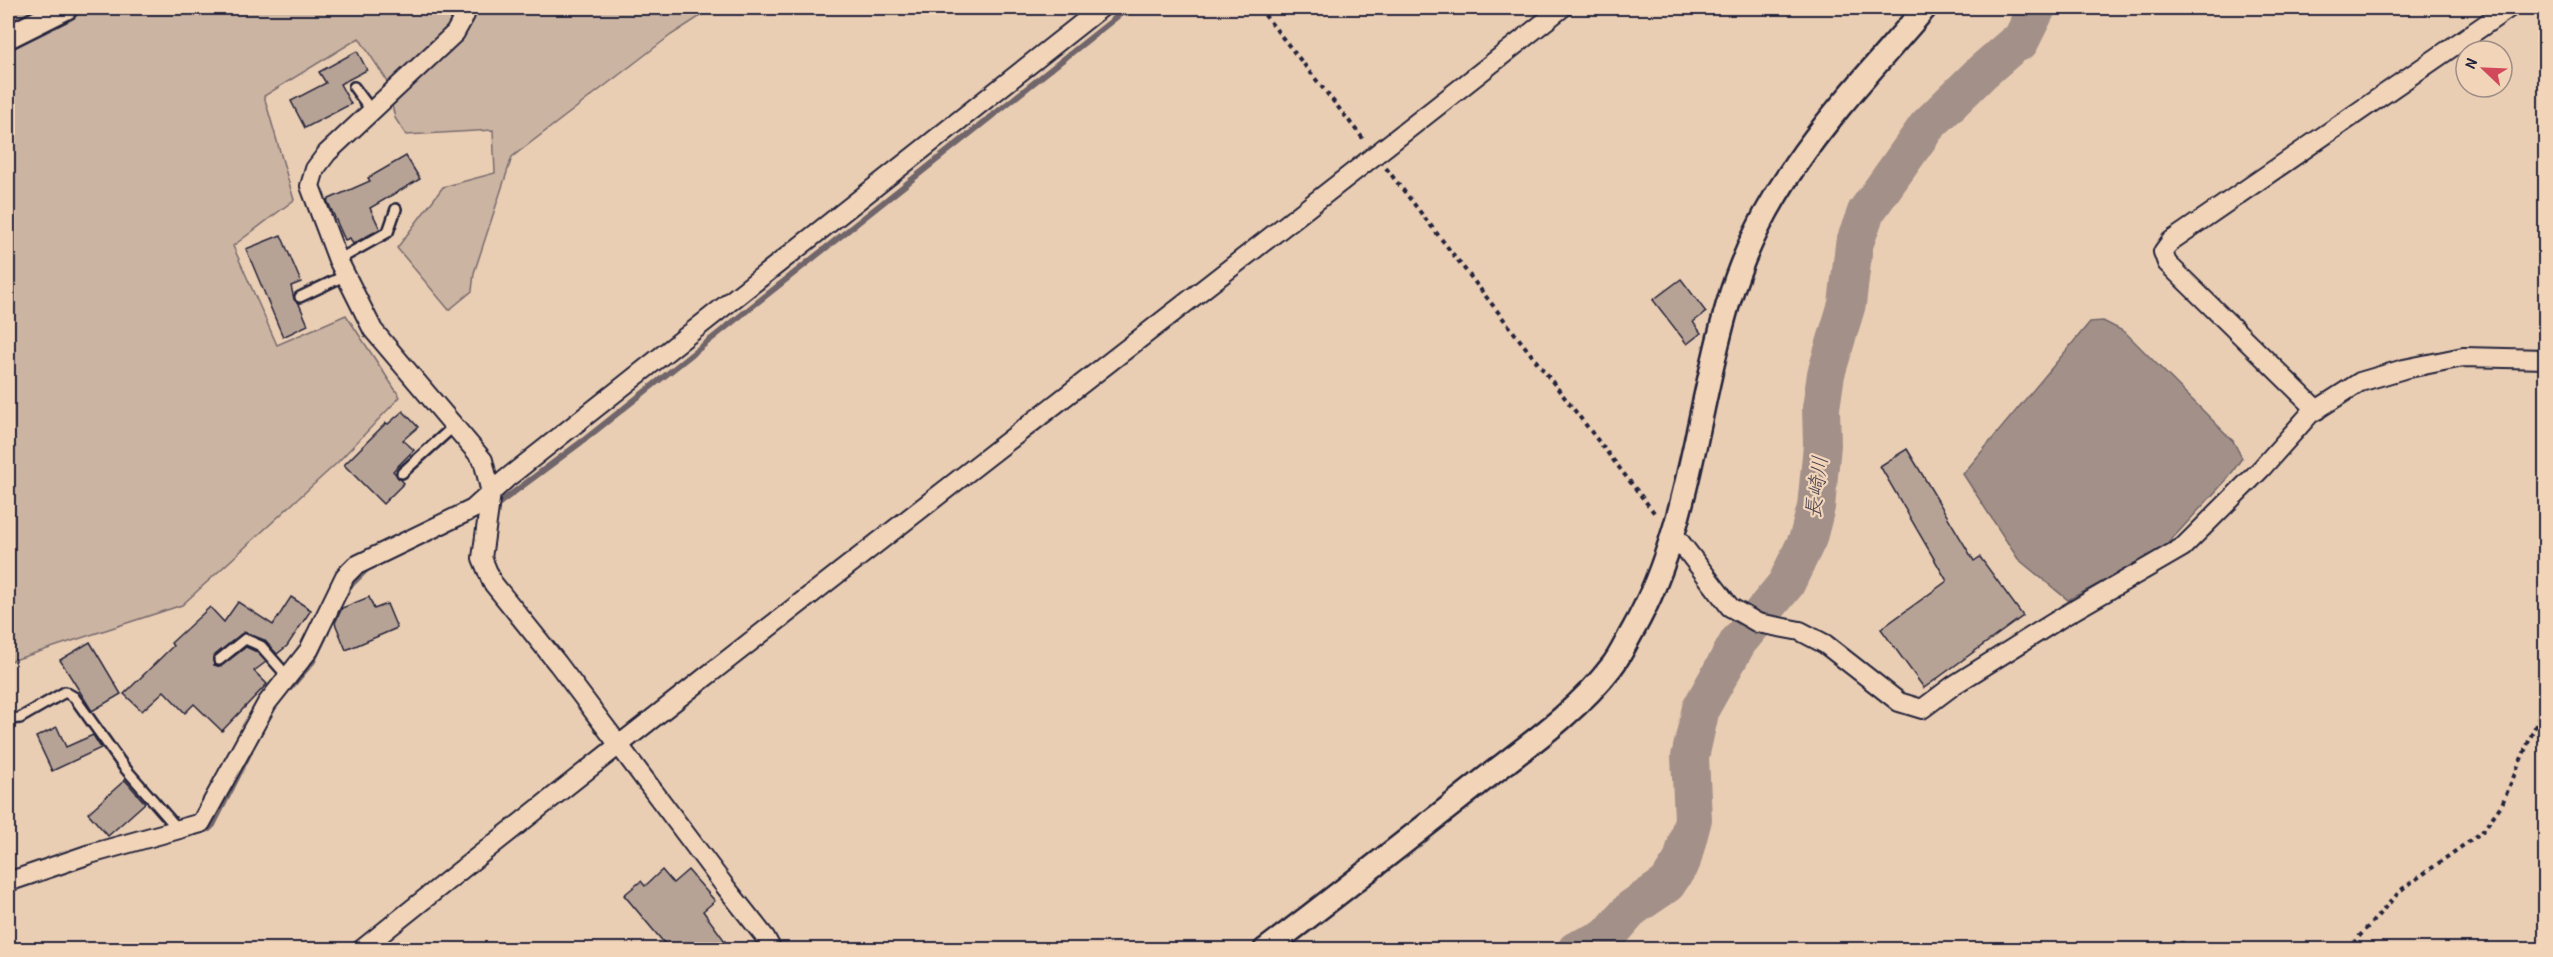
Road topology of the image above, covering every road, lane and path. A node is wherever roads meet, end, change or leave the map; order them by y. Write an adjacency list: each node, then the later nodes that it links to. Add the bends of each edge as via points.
1 (66, 8): 8 (street)
2 (465, 8): 10 (street, via 455,33)
3 (1101, 8): 19 (street, via 888,174)
4 (1260, 8): 11 (path)
5 (1562, 8): 11 (street)
6 (1925, 8): 20 (street, via 1803,151 1755,232 1728,304)
7 (2509, 8): 16 (street, via 2171,241 2163,252 2167,263)
8 (8, 37)
9 (354, 87): 10 (lane)
10 (371, 110): 13 (street, via 327,153 315,169 310,186)
11 (1376, 155): 20 (path); 25 (street)
12 (396, 209): 13 (lane, via 388,232)
13 (342, 267): 14 (lane); 17 (street, via 373,330)
14 (300, 297)
15 (2546, 359): 16 (street, via 2463,357 2404,369 2360,382)
16 (2317, 410): 20 (street, via 2182,547 2064,616 1922,709 1899,702 1824,644 1800,631 1758,623 1730,607)
17 (454, 426): 18 (lane); 19 (street, via 483,460)
18 (402, 473)
19 (488, 505): 22 (street, via 355,566 345,576 309,650); 25 (street, via 482,558 492,582)
20 (1674, 534): 30 (street, via 1636,626 1613,665 1579,702 1339,895)
21 (219, 660): 22 (lane, via 245,639 261,646)
22 (288, 677): 26 (street, via 267,703 201,824)
23 (2546, 701): 33 (path, via 2502,804 2481,832 2401,890)
24 (8, 719): 26 (lane, via 20,718 65,692 74,697 124,767)
25 (617, 745): 28 (street); 29 (street)
26 (178, 829): 27 (street)
27 (8, 882)
28 (361, 950)
29 (772, 950)
30 (1264, 950)
31 (2154, 950): 32 (path, via 2165,943 2182,941)
32 (2204, 950)
33 (2347, 950)

